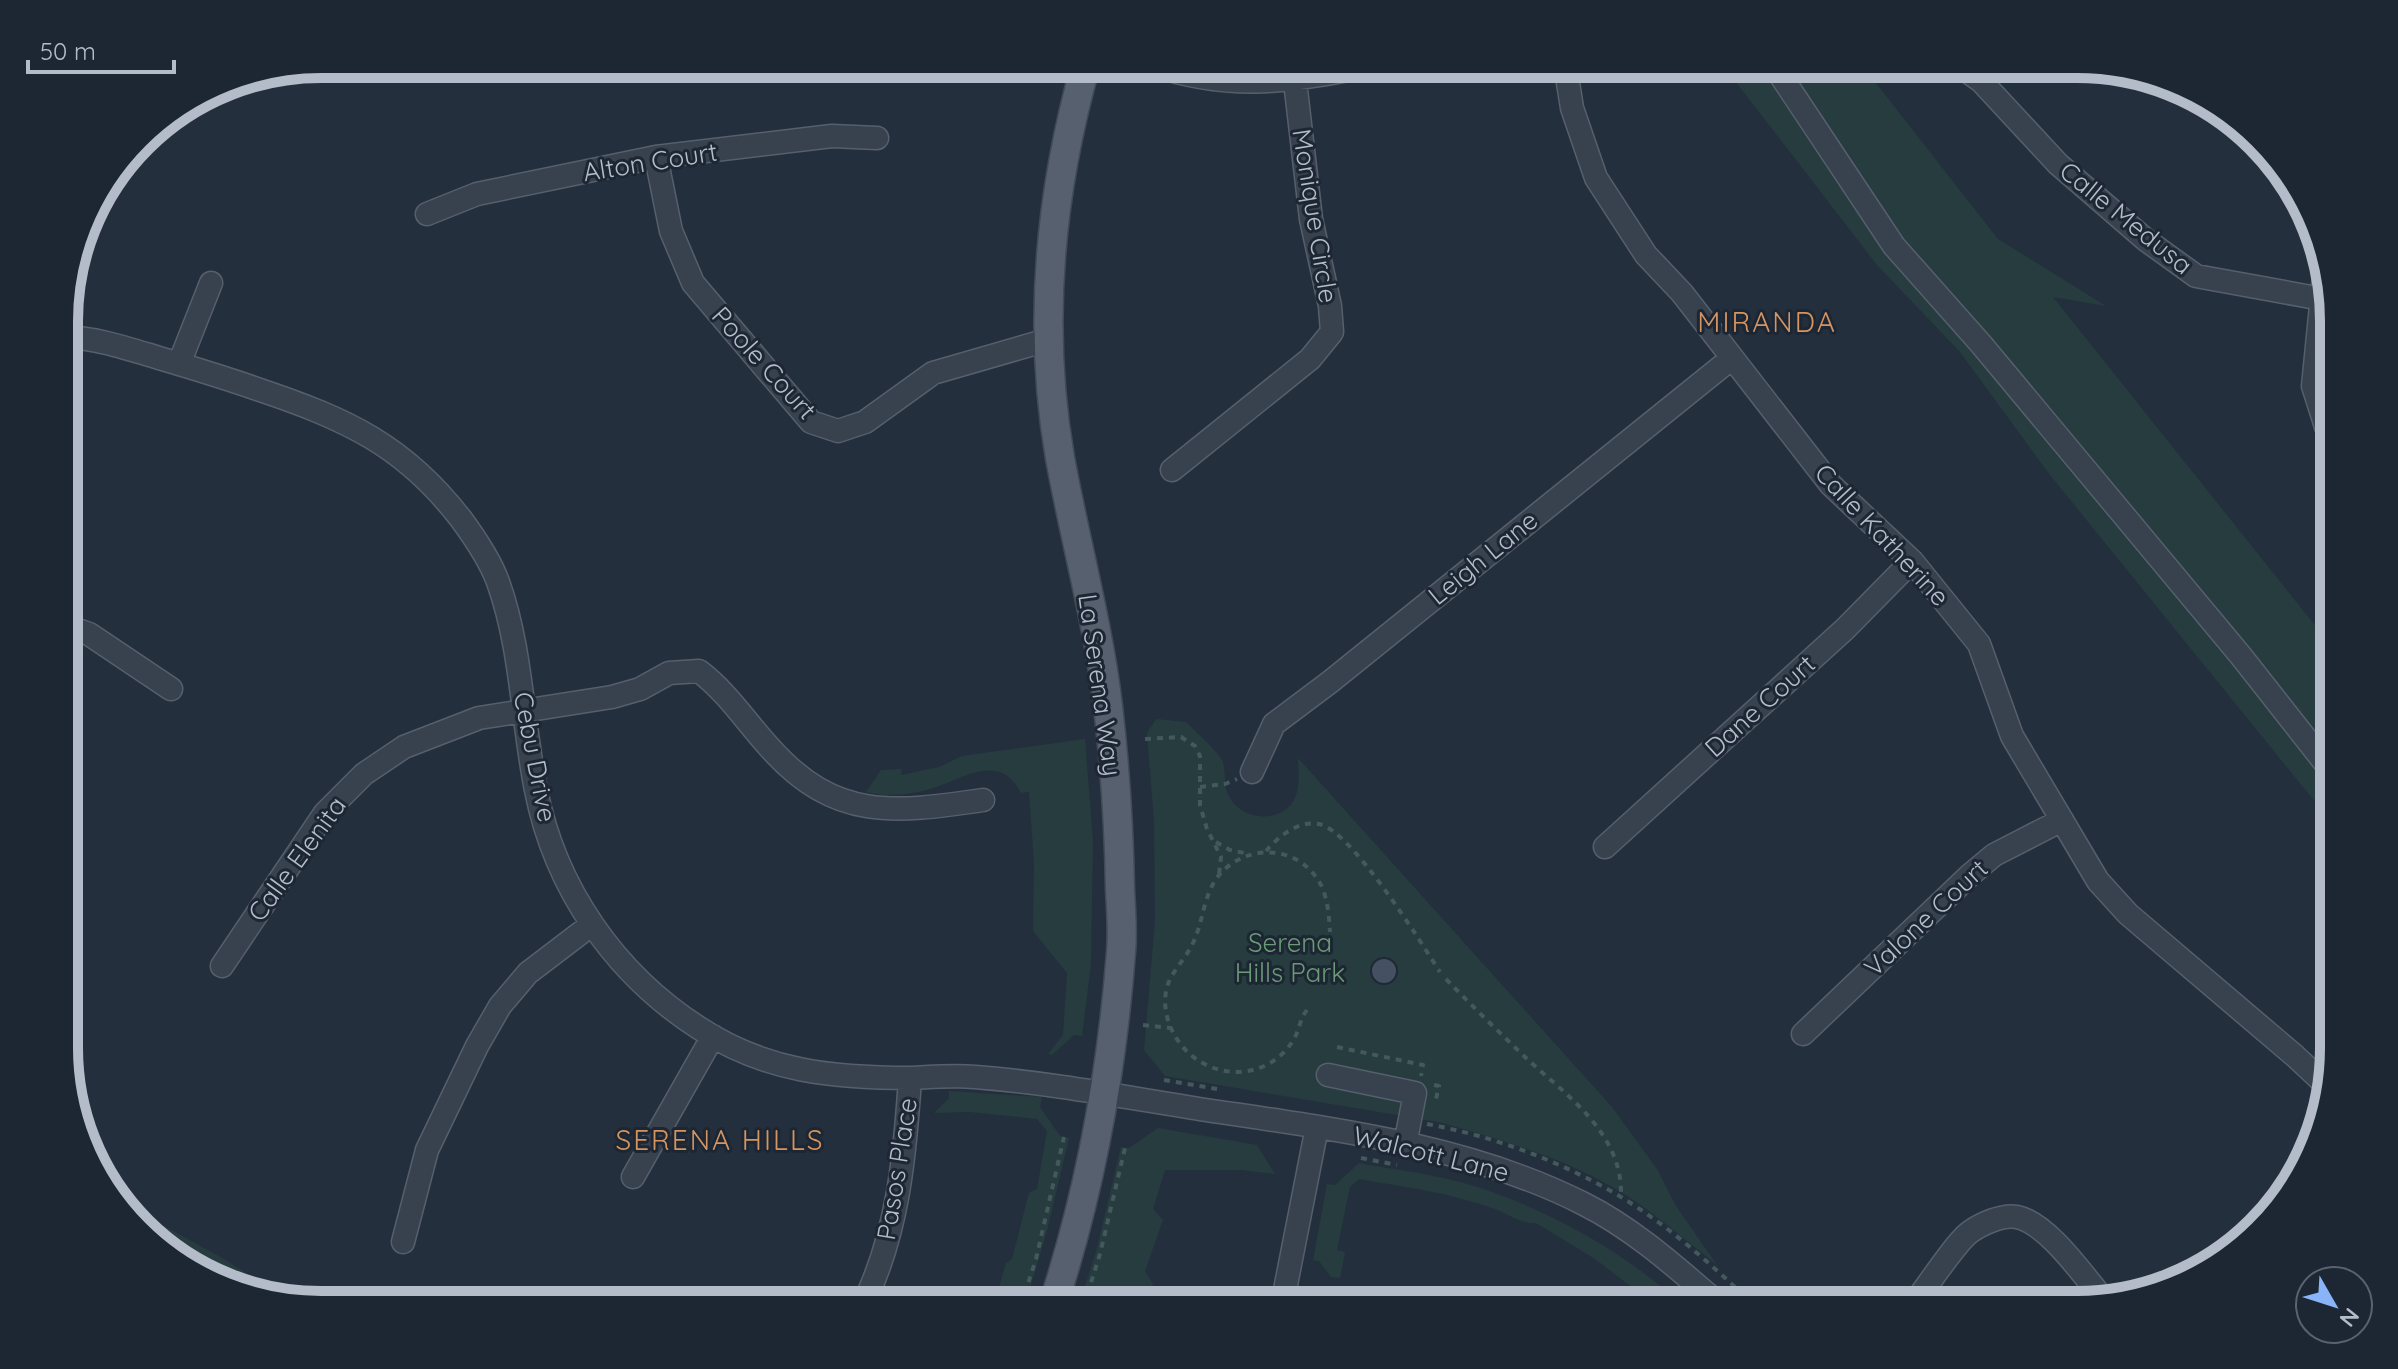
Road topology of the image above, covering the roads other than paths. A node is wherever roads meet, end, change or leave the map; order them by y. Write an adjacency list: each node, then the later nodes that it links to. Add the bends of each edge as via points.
1 (1205, 78): 7 (street)
2 (1308, 78): 7 (street)
3 (1567, 78): 16 (street, Calle Katherine, via 1596,178 1646,255)
4 (1782, 78): 24 (street, via 1894,246)
5 (1977, 78): 12 (street, Calle Medusa, via 2058,164 2196,276)
6 (1082, 79): 14 (main road, La Serena Way, via 1059,185)
7 (1295, 81): 19 (street, Monique Circle, via 1311,219 1332,332 1310,359)
8 (877, 138): 9 (street, Alton Court, via 832,136)
9 (656, 157): 10 (street, Alton Court, via 477,194); 14 (street, Poole Court, via 671,231 693,283 811,422 838,431 865,422 933,373)
10 (427, 214)
11 (211, 283): 17 (street)
12 (2318, 298)
13 (78, 339): 17 (street, Cebu Drive)
14 (1047, 340): 36 (main road, La Serena Way, via 1060,454 1108,703 1119,828 1122,949)
15 (2319, 349): 18 (street, via 2313,386)
16 (1732, 358): 20 (street, Calle Katherine, via 1831,485); 25 (street, Leigh Lane, via 1274,724)
17 (179, 364): 23 (street, Cebu Drive, via 324,412 413,465 474,536 497,578)
18 (2319, 405)
19 (1172, 470)
20 (1912, 561): 27 (street, Calle Katherine, via 1979,644 2012,736); 28 (street, Dane Court, via 1845,629)
21 (78, 630): 22 (street)
22 (171, 689)
23 (525, 710): 26 (street, Calle Elenita, via 612,697 669,673 699,671 805,783 845,802 883,810); 29 (street, Cebu Drive, via 536,794 555,852); 30 (street, Calle Elenita, via 441,731 404,747 364,774 325,813)
24 (2319, 755)
25 (1252, 772)
26 (983, 800)
27 (2062, 820): 31 (street, Valone Court, via 1994,855); 34 (street, Calle Katherine, via 2098,881 2128,914)
28 (1605, 847)
29 (591, 925): 32 (street, Cebu Drive, via 653,993); 40 (street, via 528,973 500,1006 427,1150)
30 (222, 966)
31 (1803, 1034)
32 (713, 1036): 35 (street, Cebu Drive, via 761,1060 803,1072); 39 (street)
33 (1328, 1075): 38 (street, via 1415,1093)
34 (2317, 1077)
35 (910, 1078): 36 (street, Cebu Drive, via 969,1076); 45 (street, Pasos Place, via 899,1193 886,1249)
36 (1105, 1094): 37 (street, Walcott Lane); 46 (main road, La Serena Way)
37 (1317, 1127): 38 (street, Walcott Lane); 41 (street)
38 (1406, 1156): 42 (street, Walcott Lane, via 1476,1162 1531,1179 1590,1207)
39 (633, 1177)
40 (403, 1242)
41 (1285, 1290)
42 (1703, 1290)
43 (1925, 1290): 44 (street, via 1969,1233 2016,1216 2052,1240)
44 (2095, 1290)
45 (869, 1291)
46 (1058, 1291)

